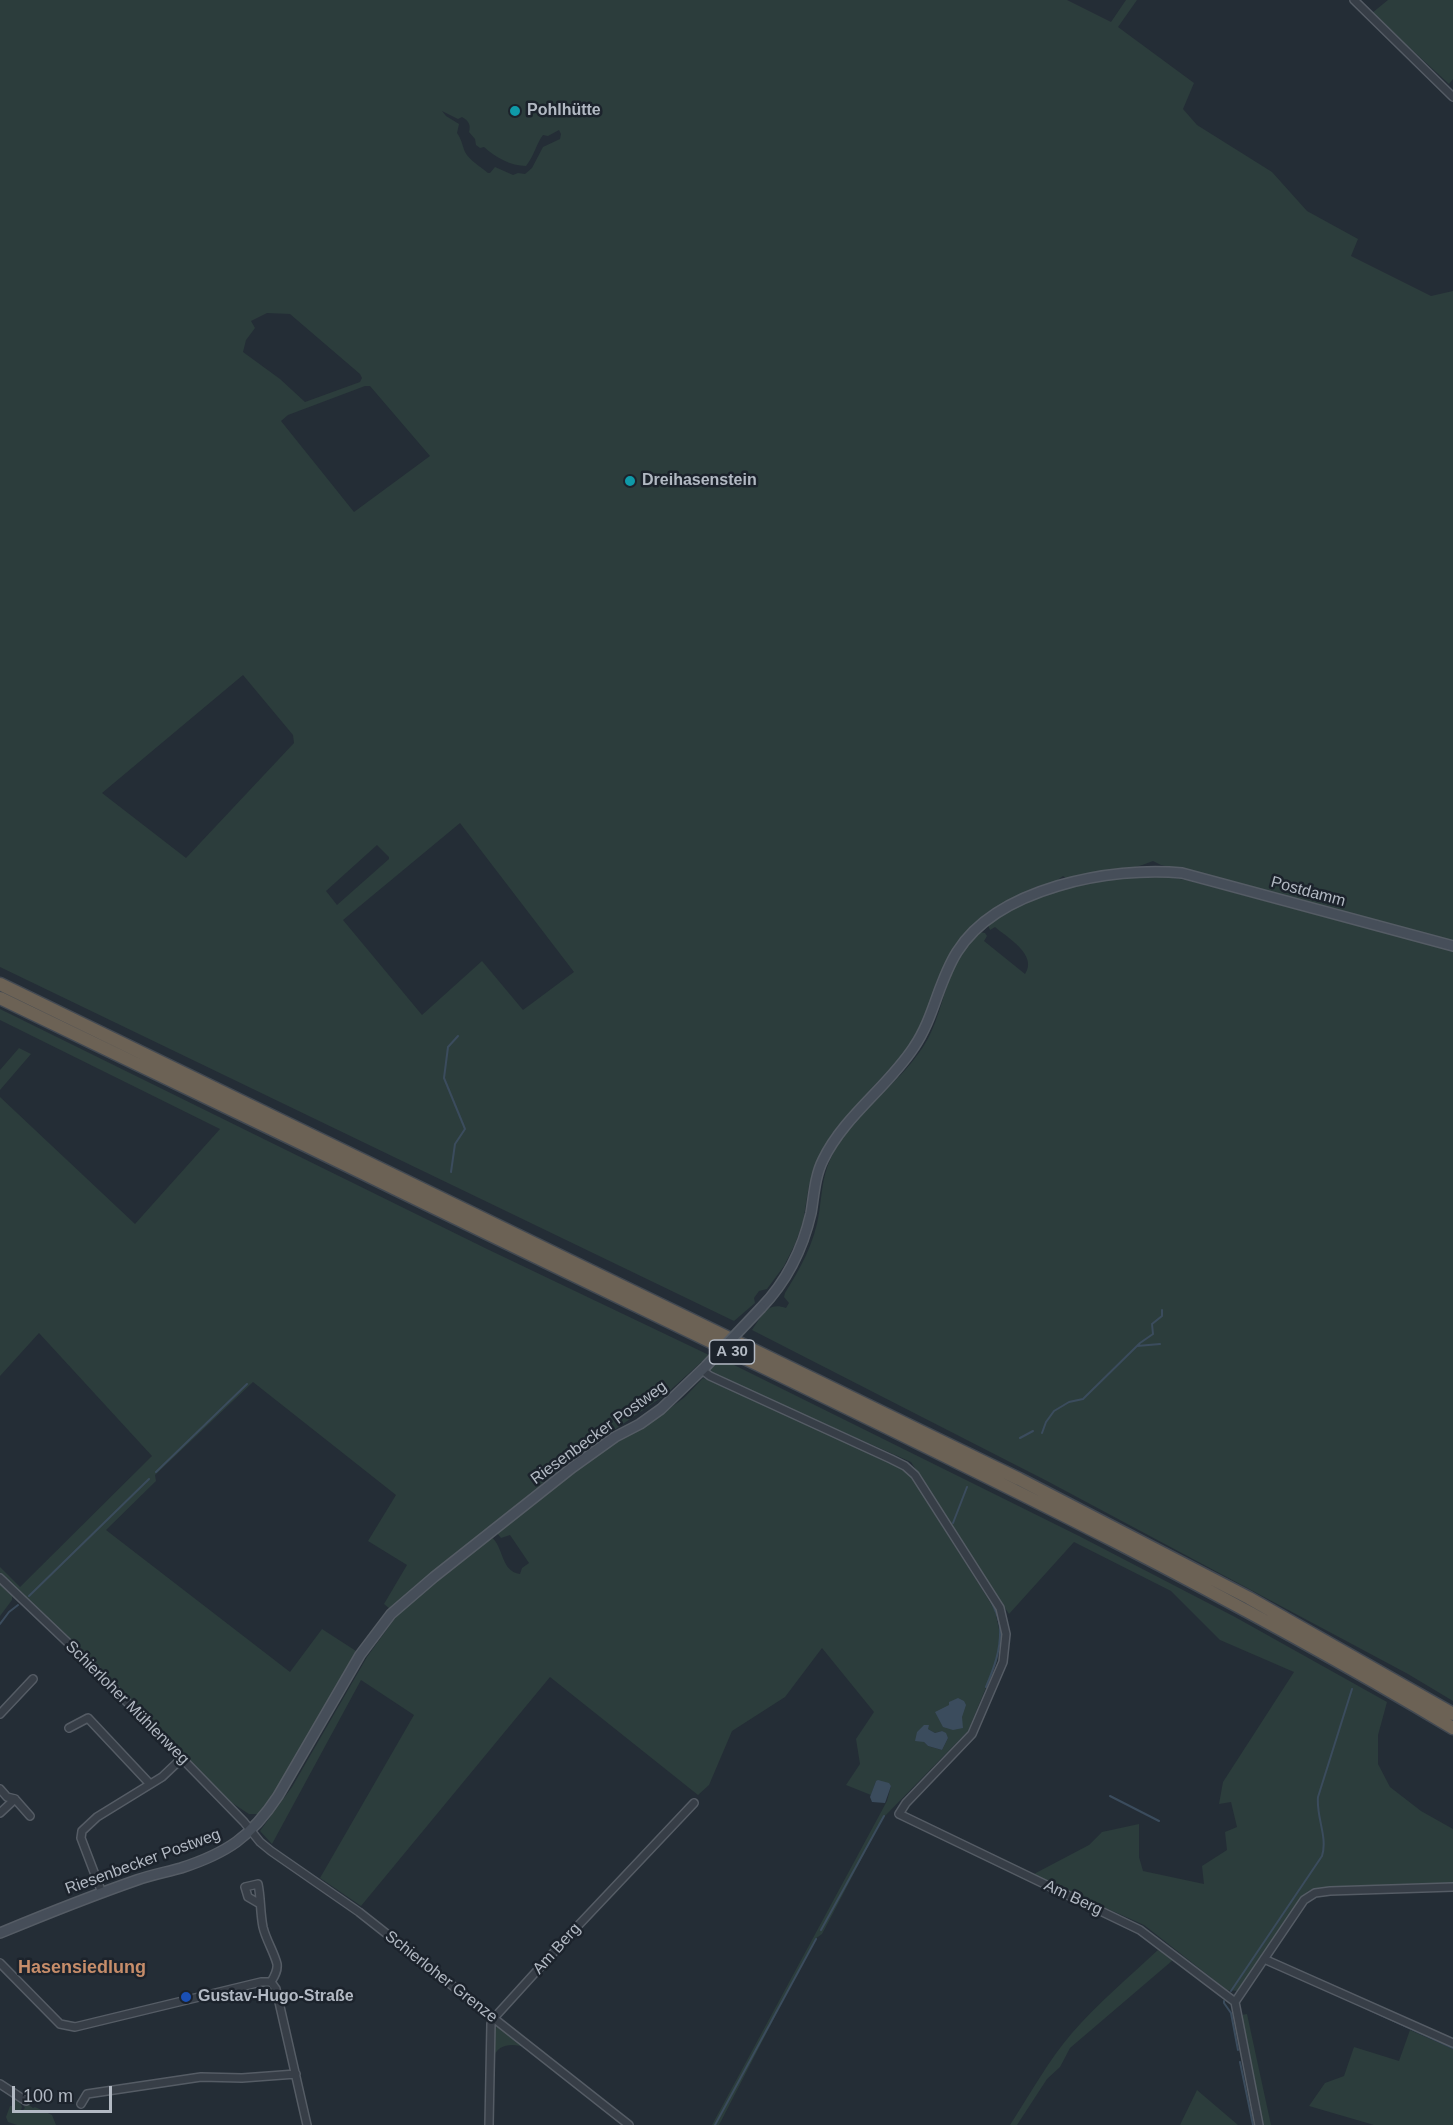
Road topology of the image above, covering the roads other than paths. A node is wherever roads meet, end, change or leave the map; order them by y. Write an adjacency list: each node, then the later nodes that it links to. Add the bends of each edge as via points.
1 (1354, 0): 2 (street)
2 (1453, 97)
3 (1155, 870): 4 (street, Postdamm, via 1182,873); 7 (street, Riesenbecker Postweg, bridge, via 1036,892 977,927 955,954 913,1050 828,1151 818,1175 801,1249 772,1296)
4 (1453, 946)
5 (0, 984): 11 (highway, A 30, via 1019,1479 1249,1598)
6 (0, 998): 13 (highway, A 30, via 1016,1491 1244,1610)
7 (704, 1368): 21 (street, Riesenbecker Postweg, via 661,1409 573,1467 391,1614 360,1655 278,1796); 29 (street, Am Berg, via 710,1376 905,1466 915,1475 1000,1608 1006,1634 1003,1662 972,1734 899,1814 1140,1930)
8 (0, 1578): 14 (street, Schierloher Mühlenweg)
9 (33, 1679): 10 (street)
10 (0, 1714)
11 (1453, 1714)
12 (69, 1728): 15 (street, via 88,1718)
13 (1453, 1728)
14 (182, 1758): 15 (street); 21 (street, Schierloher Mühlenweg)
15 (150, 1784): 23 (street, via 97,1816 82,1832)
16 (0, 1790): 17 (street)
17 (15, 1799): 19 (street); 20 (street)
18 (694, 1803): 30 (street, Am Berg)
19 (0, 1813)
20 (30, 1816)
21 (251, 1831): 23 (street, Riesenbecker Postweg, via 227,1849 204,1859); 30 (street, Schierloher Grenze, via 271,1851 359,1912)
22 (1453, 1887): 26 (street, via 1315,1893 1304,1900)
23 (102, 1893): 25 (street, Riesenbecker Postweg)
24 (260, 1904): 28 (street, via 277,1964)
25 (0, 1933)
26 (1264, 1959): 29 (street); 31 (street)
27 (0, 1963): 28 (street, via 60,2024 75,2027)
28 (271, 1982): 32 (street)
29 (1235, 2002): 39 (street)
30 (494, 2018): 37 (street); 38 (street, Schierloher Grenze)
31 (1453, 2043)
32 (296, 2074): 35 (street, via 201,2077 87,2094); 36 (street)
33 (0, 2084): 34 (street)
34 (26, 2102)
35 (81, 2104)
36 (307, 2125)
37 (489, 2125)
38 (629, 2125)
39 (1259, 2125)

